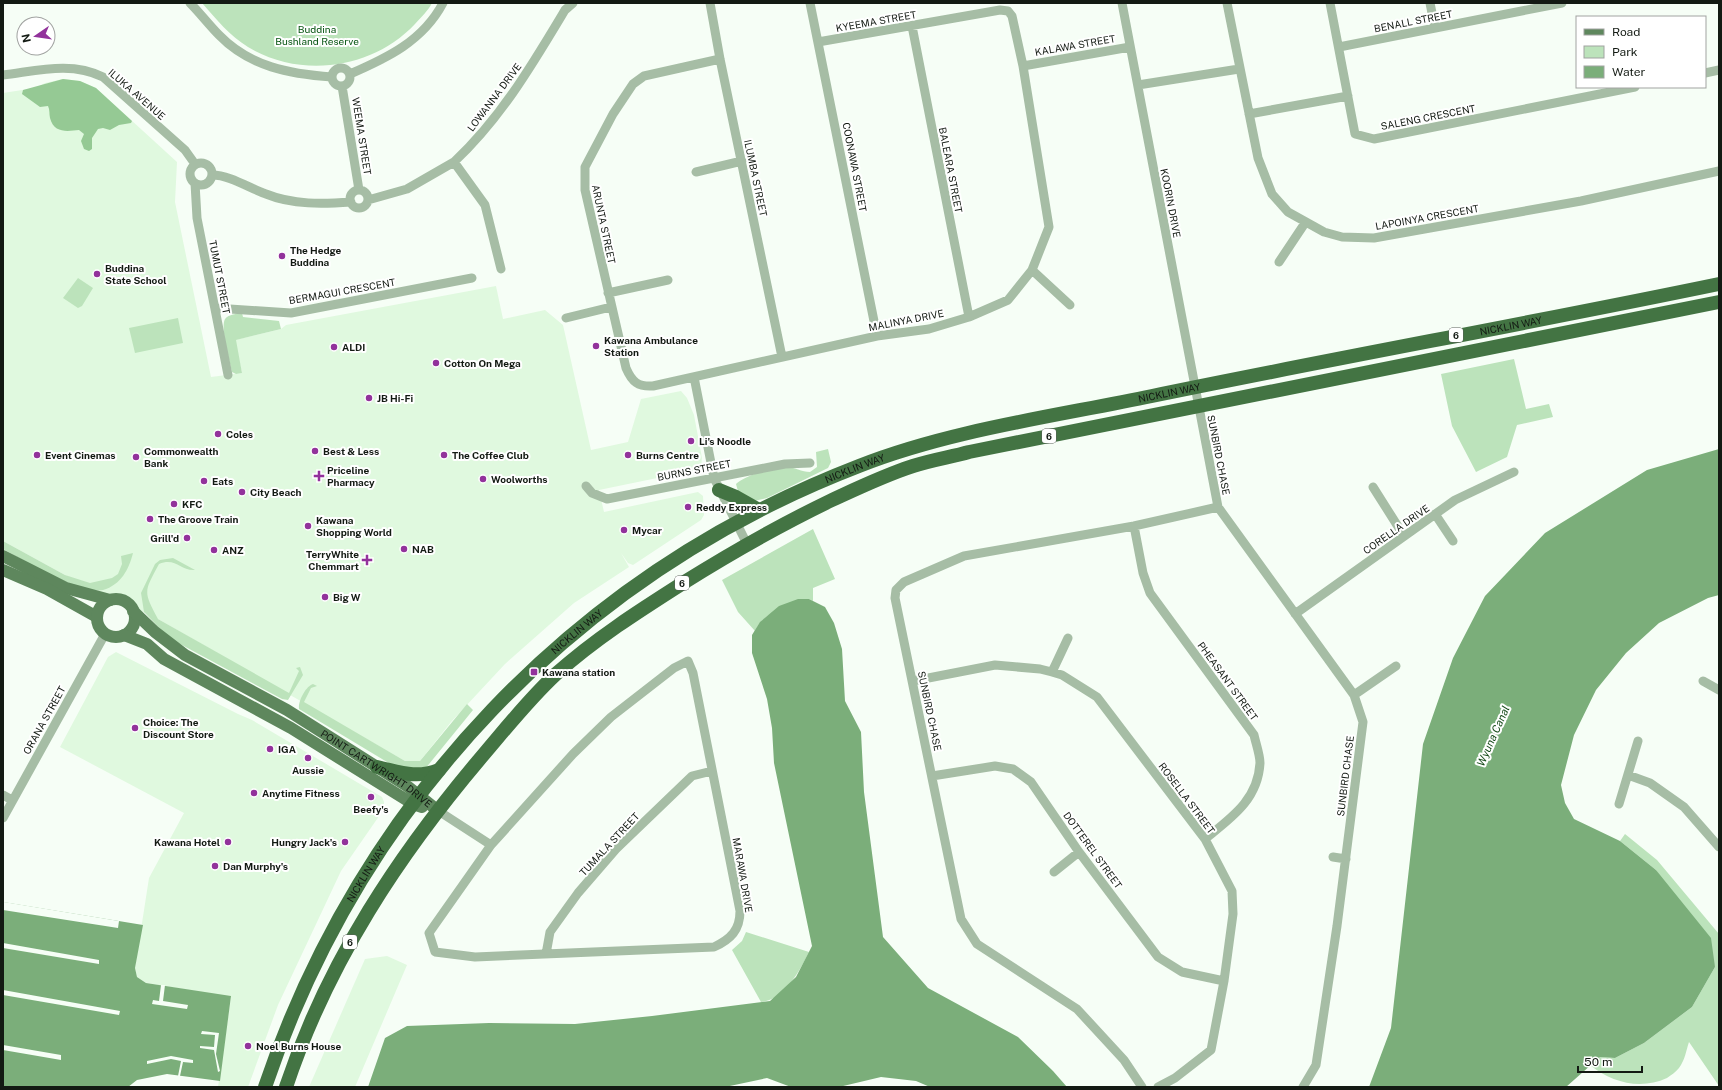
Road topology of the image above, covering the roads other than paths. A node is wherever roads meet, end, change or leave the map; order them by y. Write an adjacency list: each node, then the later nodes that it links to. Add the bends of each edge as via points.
1 (190, 3): 25 (street, via 219,36 250,58 288,72)
2 (443, 3): 23 (street, via 426,28 403,48)
3 (573, 3): 31 (street, LOWANNA DRIVE, via 565,10 523,80 493,121)
4 (710, 3): 18 (street, ILUMBA STREET)
5 (810, 3): 15 (street, COONAWA STREET)
6 (1122, 3): 16 (street, KOORIN DRIVE)
7 (1227, 3): 20 (street, LAPOINYA CRESCENT)
8 (1330, 3): 17 (street, SALENG CRESCENT)
9 (1430, 3): 14 (street)
10 (1562, 3): 11 (street, BENALL STREET)
11 (1544, 5): 14 (street, BENALL STREET)
12 (1008, 11): 13 (street, KYEEMA STREET, via 1000,10); 19 (street, MALINYA DRIVE, via 1012,16)
13 (912, 26): 15 (street, KYEEMA STREET); 53 (street, BALEARA STREET)
14 (1435, 28): 17 (street, BENALL STREET)
15 (818, 42): 55 (street, COONAWA STREET)
16 (1130, 47): 19 (street, KALAWA STREET); 26 (street, KOORIN DRIVE)
17 (1339, 47): 29 (street, SALENG CRESCENT)
18 (720, 59): 32 (street, ILUMBA STREET); 48 (street, ARUNTA STREET, via 644,76 633,84 592,151 585,167 585,190)
19 (1023, 66): 44 (street, MALINYA DRIVE, via 1049,227)
20 (1239, 69): 26 (street); 30 (street, LAPOINYA CRESCENT)
21 (1719, 70): 22 (street)
22 (1706, 73)
23 (350, 74): 25 (street, via 346,69 340,68 334,71); 27 (street, via 350,80)
24 (3, 75): 33 (street, ILUKA AVENUE, via 76,68 103,77 185,150)
25 (332, 77): 27 (street, via 336,85)
26 (1138, 85): 59 (street, KOORIN DRIVE)
27 (342, 86): 38 (street, WEEMA STREET)
28 (1630, 88): 29 (street, SALENG CRESCENT, via 1374,139 1356,134)
29 (1348, 96): 30 (street)
30 (1249, 114): 41 (street, LAPOINYA CRESCENT, via 1258,158 1272,194 1288,212)
31 (454, 162): 39 (street, LOWANNA DRIVE, via 407,189); 43 (street, via 485,205)
32 (742, 162): 35 (street); 56 (street, ILUMBA STREET)
33 (196, 164): 36 (street, via 205,164); 37 (street, via 190,173)
34 (1719, 171): 41 (street, LAPOINYA CRESCENT, via 1582,200 1374,238 1342,237)
35 (696, 172)
36 (212, 174): 37 (street, via 204,184); 40 (street, via 288,200 320,204)
37 (195, 183): 51 (street, TUMUT STREET, via 197,218)
38 (359, 190): 39 (street, via 366,193); 40 (street, via 352,194)
39 (368, 200): 40 (street, via 360,208)
40 (351, 202)
41 (1305, 223): 42 (street)
42 (1279, 262)
43 (501, 269)
44 (1032, 270): 50 (street); 53 (street, MALINYA DRIVE, via 1008,300)
45 (472, 278): 51 (street, BERMAGUI CRESCENT, via 302,312)
46 (668, 280): 48 (street)
47 (1719, 284): 59 (highway, NICKLIN WAY / 6)
48 (608, 293): 52 (street, ARUNTA STREET)
49 (1719, 302): 60 (highway, NICKLIN WAY / 6)
50 (1070, 305)
51 (215, 308): 57 (street, TUMUT STREET)
52 (611, 308): 54 (street); 58 (street, ARUNTA STREET, via 626,368 636,383 643,387 654,386)
53 (969, 317): 55 (street, MALINYA DRIVE, via 929,329)
54 (566, 318)
55 (877, 336): 56 (street, MALINYA DRIVE)
56 (782, 357): 58 (street, MALINYA DRIVE)
57 (228, 376)
58 (694, 376): 63 (street)
59 (1194, 388): 60 (street, KOORIN DRIVE); 67 (highway, NICKLIN WAY / 6, via 984,430 910,449 861,465)
60 (1198, 407): 66 (street, SUNBIRD CHASE); 73 (highway, NICKLIN WAY / 6, via 969,452 912,466 867,484)
61 (810, 463): 63 (street, BURNS STREET, via 785,464)
62 (1514, 472): 68 (street, CORELLA DRIVE, via 1455,500)
63 (717, 484): 64 (street, BURNS STREET, via 607,499 592,493); 67 (highway); 69 (street)
64 (586, 486)
65 (1373, 487): 71 (street)
66 (1218, 507): 70 (street, SUNBIRD CHASE); 78 (street, SUNBIRD CHASE)
67 (759, 510): 69 (highway, NICKLIN WAY / 6)
68 (1435, 514): 71 (street, CORELLA DRIVE); 72 (street)
69 (736, 523): 73 (street); 91 (highway, NICKLIN WAY / 6, via 683,552 598,612 547,655 496,704)
70 (1134, 526): 85 (street, SUNBIRD CHASE, via 964,556 904,582 896,590 895,598); 101 (street, PHEASANT STREET, via 1143,573 1150,593 1254,736 1260,762 1255,788 1239,812)
71 (1404, 536): 78 (street, CORELLA DRIVE)
72 (1453, 541)
73 (747, 544): 99 (highway, NICKLIN WAY / 6, via 621,623 563,668 519,714)
74 (3, 556): 76 (main road, via 66,588)
75 (3, 570): 79 (main road, via 47,589)
76 (110, 600): 77 (main road, via 124,601); 79 (main road, via 102,605)
77 (133, 611): 81 (main road, via 134,624); 90 (main road, POINT CARTWRIGHT DRIVE, via 185,655 287,710)
78 (1295, 614): 88 (street, SUNBIRD CHASE)
79 (97, 617): 80 (main road, via 99,627)
80 (105, 634): 81 (main road, via 111,637); 96 (street, ORANA STREET)
81 (124, 635): 97 (main road, POINT CARTWRIGHT DRIVE, via 147,644 164,659)
82 (1068, 638): 84 (street)
83 (1396, 666): 88 (street)
84 (1052, 672): 85 (street, ROSELLA STREET, via 995,665); 101 (street, ROSELLA STREET, via 1062,675 1097,697)
85 (913, 681): 94 (street, SUNBIRD CHASE)
86 (1703, 682): 87 (street)
87 (1719, 690)
88 (1354, 695): 106 (street, SUNBIRD CHASE, via 1363,722)
89 (1638, 741): 93 (street)
90 (376, 767): 91 (highway, via 414,776); 97 (main road, POINT CARTWRIGHT DRIVE)
91 (438, 770): 97 (highway, NICKLIN WAY / 6)
92 (712, 771): 102 (street, MARAWA DRIVE, via 693,673 688,661 674,668 611,718 573,754); 108 (street, TUMALA STREET, via 692,776 616,849 578,893 550,932); 108 (street, MARAWA DRIVE, via 740,911 740,923 735,934 714,947)
93 (1628, 775): 98 (street); 103 (street, via 1650,783 1684,807)
94 (932, 776): 104 (street, DOTTEREL STREET, via 995,766 1013,769 1030,782); 112 (street, SUNBIRD CHASE, via 957,906 960,919 967,931 977,944 1077,1009 1124,1060)
95 (3, 795): 96 (street)
96 (12, 800): 100 (street, ORANA STREET)
97 (416, 800): 99 (main road, POINT CARTWRIGHT DRIVE); 110 (highway, NICKLIN WAY / 6, via 362,878 315,964)
98 (1619, 804)
99 (438, 810): 102 (street); 111 (highway, NICKLIN WAY / 6, via 400,860 346,948 318,1005)
100 (3, 818)
101 (1205, 839): 109 (street, ROSELLA STREET, via 1232,891 1233,914)
102 (491, 845): 108 (street, MARAWA DRIVE, via 429,934 435,952 474,957)
103 (1719, 847)
104 (1079, 852): 107 (street); 109 (street, DOTTEREL STREET, via 1158,957 1182,972)
105 (1334, 857): 106 (street)
106 (1346, 859): 114 (street, SUNBIRD CHASE, via 1316,1064)
107 (1054, 872)
108 (546, 954)
109 (1224, 981): 113 (street, ROSELLA STREET, via 1211,1050 1175,1078)
110 (265, 1087)
111 (286, 1087)
112 (1142, 1087)
113 (1158, 1087)
114 (1303, 1087)

